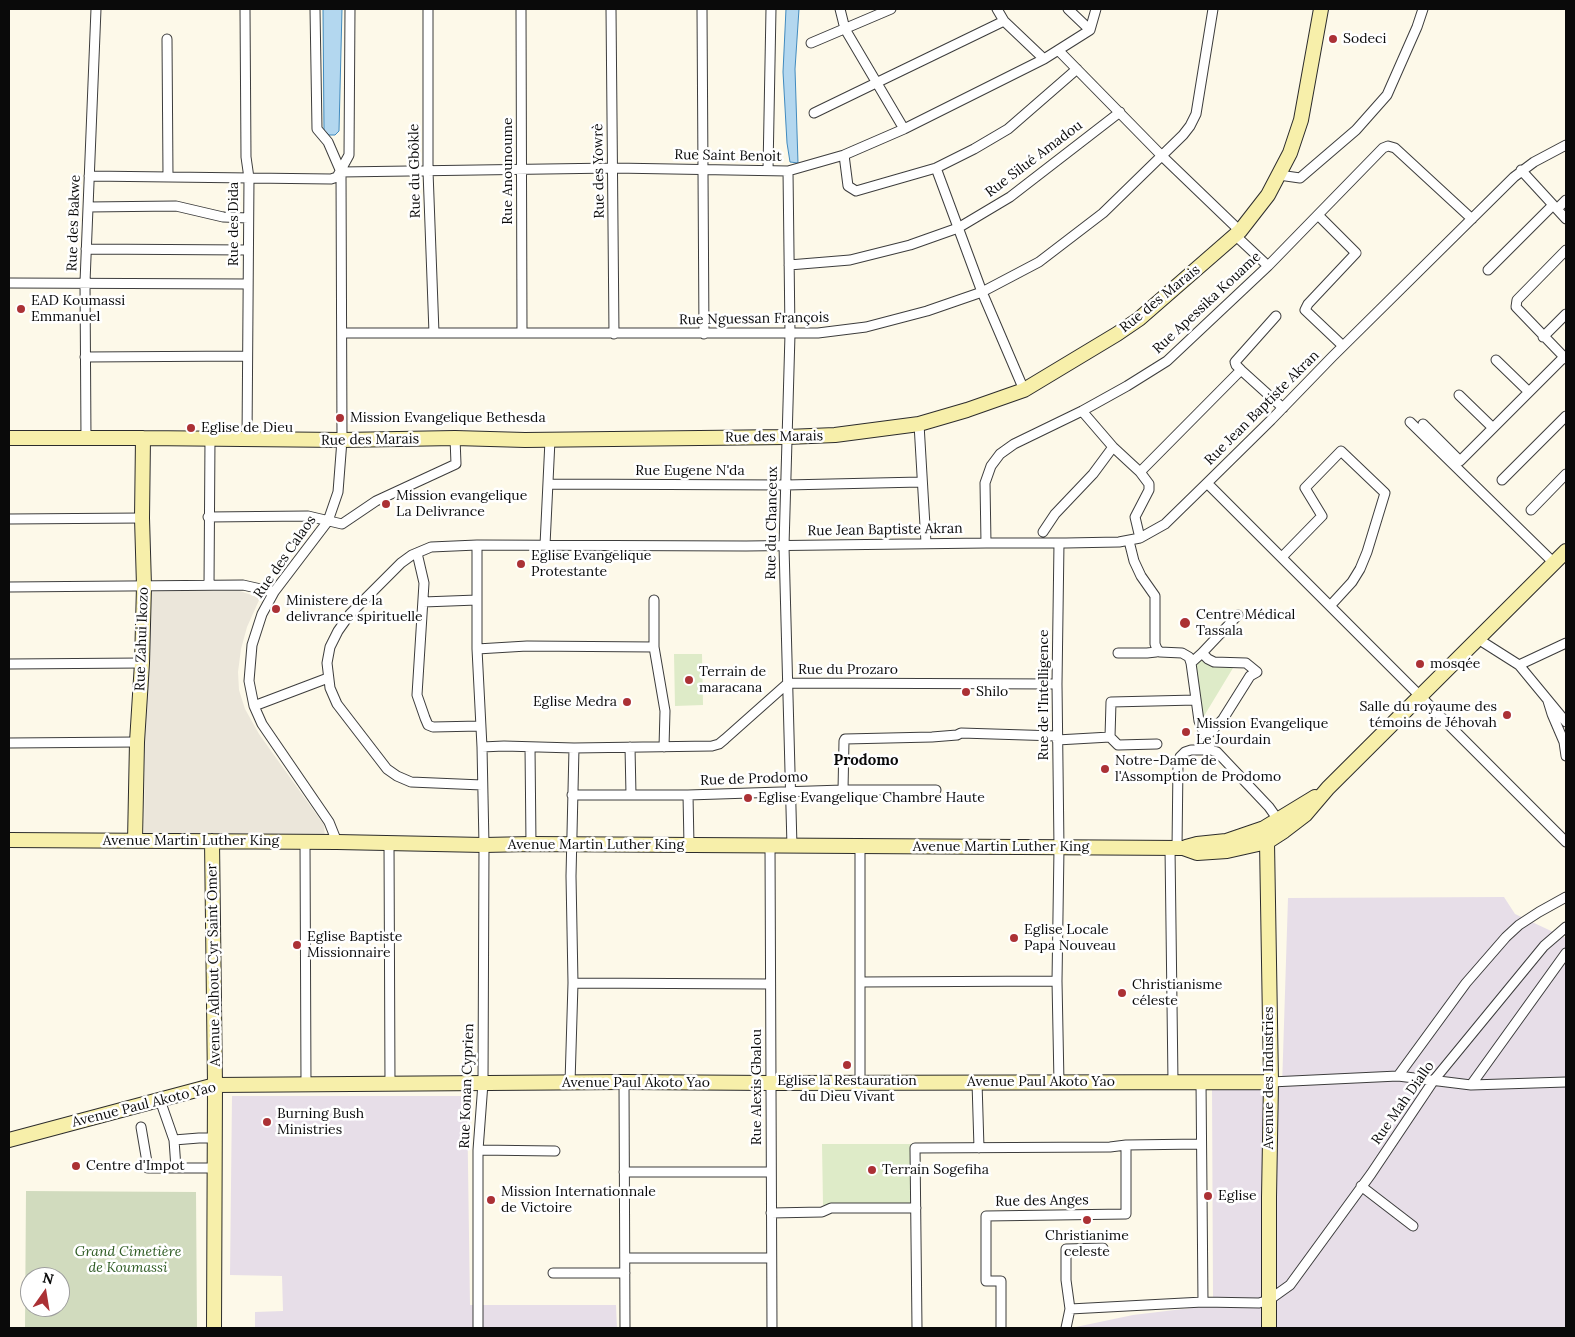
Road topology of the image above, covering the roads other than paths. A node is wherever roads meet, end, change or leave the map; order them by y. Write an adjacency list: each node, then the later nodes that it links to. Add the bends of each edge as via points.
1 (96, 9): 43 (street, Rue des Bakwe)
2 (245, 9): 45 (street, Rue des Dida, via 246,157)
3 (315, 9): 41 (street, via 317,129 328,142)
4 (350, 9): 41 (street, via 349,155)
5 (428, 9): 37 (street, Rue du Gbôkle)
6 (521, 9): 36 (street, Rue Anounoume)
7 (611, 9): 33 (street, Rue des Yowrè)
8 (702, 9): 34 (street)
9 (770, 9): 38 (street)
10 (840, 9): 19 (street)
11 (891, 9): 19 (street)
12 (997, 9): 18 (street)
13 (1068, 9): 20 (street)
14 (1096, 9): 20 (street)
15 (1213, 9): 32 (street, Rue Nguessan François, via 1196,114 1183,135)
16 (1321, 9): 42 (street, Rue des Marais, via 1301,120)
17 (1423, 9): 42 (street, via 1387,95 1356,130 1300,178)
18 (1004, 21): 24 (street); 26 (street)
19 (845, 29): 22 (street); 26 (street)
20 (1090, 30): 23 (street, Rue Saint Benoit)
21 (167, 39): 44 (street)
22 (811, 43)
23 (1059, 50): 24 (street, Rue Saint Benoit); 25 (street)
24 (1044, 59): 29 (street, Rue Saint Benoit)
25 (1077, 69): 27 (street); 35 (street, via 1008,129)
26 (877, 82): 28 (street); 29 (street)
27 (1120, 112): 32 (street); 53 (street, Rue Silué Amadou, via 1010,197)
28 (814, 113)
29 (904, 129): 31 (street, Rue Saint Benoit)
30 (1566, 145): 39 (street, Rue Jean Baptiste Akran)
31 (844, 155): 35 (street, via 848,186 856,191); 40 (street, Rue Saint Benoit)
32 (1162, 156): 54 (street); 64 (street, Rue Nguessan François, via 1103,213 1039,262)
33 (614, 168): 34 (street, Rue Saint Benoit); 36 (street, Rue Saint Benoit); 70 (street, Rue des Yowrè)
34 (702, 168): 38 (street, Rue Saint Benoit); 71 (street)
35 (936, 168): 53 (street)
36 (522, 169): 37 (street, Rue Saint Benoit); 69 (street, Rue Anounoume)
37 (428, 170): 41 (street, Rue Saint Benoit); 68 (street, Rue du Gbôkle)
38 (768, 170): 40 (street, Rue Saint Benoit)
39 (1522, 170): 48 (street); 51 (street, Rue Jean Baptiste Akran)
40 (788, 171): 58 (street, Rue du Chanceux)
41 (341, 172): 45 (street, Rue Saint Benoit, via 331,178); 67 (street, Rue des Calaos)
42 (1279, 175): 54 (street, Rue des Marais)
43 (89, 176): 44 (street, Rue Saint Benoit); 47 (street, Rue des Bakwe)
44 (168, 176): 45 (street, Rue Saint Benoit)
45 (249, 178): 50 (street, Rue des Dida)
46 (1566, 200): 48 (street)
47 (88, 207): 50 (street, via 176,206 223,217); 55 (street, Rue des Bakwe)
48 (1555, 207): 52 (street); 60 (street)
49 (1318, 215): 51 (street, Rue Apessika Kouame, via 1388,146 1395,148); 59 (street, Rue Apessika Kouame); 74 (street, via 1356,253 1305,310)
50 (248, 218): 56 (street, Rue des Dida)
51 (1472, 219): 74 (street, Rue Jean Baptiste Akran)
52 (1566, 219)
53 (958, 228): 58 (street, Rue Silué Amadou, via 910,245 850,260); 64 (street)
54 (1238, 234): 59 (street); 80 (street, Rue des Marais, via 1139,319)
55 (86, 249): 56 (street); 61 (street, Rue des Bakwe)
56 (248, 250): 63 (street, Rue des Dida)
57 (1566, 250): 73 (street, via 1517,300 1516,307)
58 (789, 265): 72 (street, Rue du Chanceux)
59 (1268, 266): 84 (street, Rue Apessika Kouame, via 1167,361)
60 (1488, 270)
61 (85, 282): 62 (street); 63 (street); 76 (street, Rue des Bakwe)
62 (9, 283)
63 (248, 284): 75 (street, Rue des Dida)
64 (982, 292): 72 (street, Rue Nguessan François, via 866,327); 80 (street)
65 (1566, 314): 73 (street)
66 (1276, 316): 79 (street, via 1237,358 1236,365)
67 (342, 333): 68 (street, Rue Nguessan François); 97 (street, Rue des Calaos)
68 (434, 333): 69 (street, Rue Nguessan François)
69 (522, 334): 70 (street, Rue Nguessan François)
70 (614, 334): 71 (street, Rue Nguessan François)
71 (704, 334): 72 (street, Rue Nguessan François)
72 (790, 334): 90 (street, Rue du Chanceux)
73 (1543, 337): 77 (street)
74 (1342, 346): 83 (street, Rue Jean Baptiste Akran)
75 (247, 356): 76 (street); 96 (street, Rue des Dida)
76 (85, 357): 94 (street, Rue des Bakwe)
77 (1565, 358): 81 (street)
78 (1496, 360): 81 (street)
79 (1241, 370): 83 (street); 100 (street)
80 (1024, 390): 87 (street, Rue des Marais)
81 (1529, 392): 89 (street)
82 (1459, 395): 89 (street)
83 (1283, 408): 104 (street, Rue Jean Baptiste Akran)
84 (1082, 411): 99 (street); 116 (street, Rue Apessika Kouame, via 1014,444 991,466 985,483)
85 (1566, 416): 102 (street)
86 (1410, 422): 124 (street)
87 (919, 424): 90 (street, Rue des Marais, via 835,436); 103 (street)
88 (1423, 424): 89 (street, via 1460,461)
89 (1493, 428)
90 (787, 437): 98 (street, Rue des Marais); 106 (street, Rue du Chanceux)
91 (9, 438): 94 (street, Rue des Marais)
92 (143, 438): 94 (street, Rue des Marais); 95 (street, Rue des Marais); 109 (street, Rue Zahui Ikozo)
93 (455, 438): 97 (street, Rue des Marais); 98 (street, Rue des Marais); 111 (street, via 456,464 376,502 342,524)
94 (86, 439)
95 (210, 439): 96 (street, Rue des Marais); 108 (street)
96 (247, 439): 97 (street, Rue des Marais)
97 (342, 440): 111 (street, Rue des Calaos, via 338,492)
98 (550, 440): 105 (street)
99 (1113, 447): 100 (street); 112 (street)
100 (1140, 472): 113 (street, via 1149,487 1135,517)
101 (1566, 474): 107 (street)
102 (1502, 480)
103 (921, 482): 106 (street, Rue Eugene N'da); 115 (street)
104 (1207, 483): 113 (street, Rue Jean Baptiste Akran, via 1165,524); 123 (street)
105 (549, 484): 106 (street, Rue Eugene N'da); 119 (street)
106 (786, 485): 120 (street, Rue du Chanceux)
107 (1531, 510)
108 (208, 517): 111 (street, via 308,516); 125 (street)
109 (142, 518): 110 (street); 126 (street, Rue Zahui Ikozo)
110 (9, 519)
111 (328, 521): 128 (street, Rue des Calaos)
112 (1043, 532)
113 (1140, 538): 114 (street, Rue Jean Baptiste Akran)
114 (1129, 541): 117 (street, Rue Jean Baptiste Akran); 138 (street, via 1141,576 1155,596 1155,644)
115 (926, 543): 116 (street, Rue Jean Baptiste Akran); 120 (street, Rue Jean Baptiste Akran)
116 (986, 543): 117 (street, Rue Jean Baptiste Akran)
117 (1059, 543): 147 (street, Rue de l'Intelligence)
118 (477, 545): 119 (street, Rue Jean Baptiste Akran); 122 (street, Rue Jean Baptiste Akran, via 430,547); 129 (street, Rue Konan Cyprien)
119 (545, 545): 120 (street, Rue Jean Baptiste Akran)
120 (784, 546): 146 (street, Rue du Chanceux)
121 (1566, 551): 124 (street, Avenue Martin Luther King)
122 (417, 553): 131 (street, via 424,583); 145 (street, Rue Jean Baptiste Akran, via 401,563 350,614 330,647)
123 (1282, 557): 132 (street); 132 (street, via 1322,516 1305,488 1341,451 1385,493 1360,569)
124 (1554, 563): 134 (street, Avenue Martin Luther King)
125 (209, 585): 126 (street); 128 (street, via 255,586)
126 (144, 586): 127 (street); 141 (street, Rue Zahui Ikozo)
127 (9, 587)
128 (274, 592): 151 (street, Rue des Calaos, via 262,614 252,645 249,681)
129 (477, 600): 131 (street); 137 (street, Rue Konan Cyprien)
130 (654, 600): 136 (street)
131 (423, 602): 153 (street, via 417,696 428,725)
132 (1330, 606): 148 (street)
133 (1238, 615): 140 (street)
134 (1478, 639): 144 (street); 148 (street, Avenue Martin Luther King)
135 (1566, 643): 144 (street)
136 (654, 647): 137 (street); 163 (street, via 665,711)
137 (477, 649): 153 (street, Rue Konan Cyprien)
138 (1158, 650): 139 (street); 142 (street, via 1186,655)
139 (1118, 653)
140 (1202, 654): 142 (street); 155 (street, via 1214,662 1246,663 1257,672 1250,676 1223,719)
141 (142, 663): 143 (street); 157 (street, Rue Zahui Ikozo)
142 (1191, 663): 150 (street)
143 (9, 664)
144 (1519, 665): 149 (street)
145 (328, 678): 151 (street); 167 (street, Rue Jean Baptiste Akran, via 337,704 387,769 411,782)
146 (788, 683): 147 (street, Rue du Prozaro); 163 (street, Rue du Prozaro, via 719,744); 170 (street, Rue du Chanceux)
147 (1057, 684): 156 (street, Rue de l'Intelligence)
148 (1420, 697): 174 (street, Avenue Martin Luther King, via 1305,815); 182 (street)
149 (1547, 698): 152 (street); 166 (street)
150 (1196, 700): 154 (street, via 1112,702); 155 (street, via 1199,721)
151 (254, 706): 180 (street, Rue des Calaos, via 267,731 329,822)
152 (1566, 722)
153 (480, 726): 160 (street, Rue Konan Cyprien)
154 (1110, 737): 156 (street); 159 (street, via 1118,745)
155 (1206, 737): 165 (street)
156 (1057, 738): 168 (street, via 961,733 845,739); 190 (street, Rue de l'Intelligence)
157 (137, 742): 158 (street); 177 (street, Rue Zahui Ikozo)
158 (9, 743)
159 (1157, 744)
160 (482, 747): 161 (street, Rue du Prozaro); 167 (street, Rue Konan Cyprien)
161 (530, 747): 164 (street, Rue du Prozaro); 183 (street)
162 (630, 747): 163 (street, Rue du Prozaro); 164 (street, Rue du Prozaro); 171 (street)
163 (664, 747)
164 (574, 748): 173 (street)
165 (1211, 750): 174 (street, via 1270,808); 191 (street, via 1191,750 1180,757)
166 (1566, 756)
167 (482, 785): 185 (street, Rue Konan Cyprien)
168 (843, 790): 169 (street, Rue de Prodomo); 170 (street, Rue de Prodomo)
169 (936, 790)
170 (790, 792): 172 (street, Rue de Prodomo); 188 (street, Rue du Chanceux)
171 (631, 795): 172 (street, Rue de Prodomo); 173 (street, Rue de Prodomo)
172 (688, 795): 186 (street)
173 (572, 796): 184 (street)
174 (1282, 826): 175 (street, Avenue Martin Luther King)
175 (1266, 835): 191 (street, Avenue Martin Luther King); 205 (street, Avenue des Industries)
176 (9, 840): 177 (street, Avenue Martin Luther King)
177 (136, 840): 178 (street, Avenue Martin Luther King)
178 (212, 841): 179 (street, Avenue Martin Luther King); 213 (street, Avenue Adhout Cyr Saint Omer)
179 (305, 842): 180 (street, Avenue Martin Luther King); 214 (street)
180 (337, 842): 181 (street, Avenue Martin Luther King)
181 (388, 842): 185 (street, Avenue Martin Luther King); 211 (street)
182 (1566, 842)
183 (531, 844): 184 (street, Avenue Martin Luther King); 185 (street, Avenue Martin Luther King)
184 (572, 844): 186 (street, Avenue Martin Luther King); 197 (street)
185 (484, 845): 207 (street, Rue Konan Cyprien)
186 (689, 845): 187 (street, Avenue Martin Luther King)
187 (770, 845): 188 (street, Avenue Martin Luther King); 198 (street, Rue Alexis Gbalou)
188 (792, 846): 189 (street, Avenue Martin Luther King)
189 (860, 846): 190 (street, Avenue Martin Luther King); 196 (street)
190 (1059, 848): 191 (street, Avenue Martin Luther King); 195 (street, Rue de l'Intelligence)
191 (1177, 848): 203 (street)
192 (1566, 897): 199 (street, via 1525,920 1506,937 1466,983)
193 (1566, 929): 200 (street, Rue Mah Diallo, via 1544,946)
194 (1566, 953): 215 (street)
195 (1057, 981): 196 (street); 210 (street, Rue de l'Intelligence)
196 (860, 982): 209 (street)
197 (572, 983): 198 (street); 208 (street)
198 (770, 984): 212 (street, Rue Alexis Gbalou)
199 (1398, 1076): 200 (street); 205 (street)
200 (1434, 1080): 215 (street); 230 (street, Rue Mah Diallo)
201 (624, 1082): 208 (street, Avenue Paul Akoto Yao); 212 (street, Avenue Paul Akoto Yao); 228 (street)
202 (977, 1082): 209 (street, Avenue Paul Akoto Yao); 210 (street, Avenue Paul Akoto Yao); 223 (street)
203 (1173, 1082): 204 (street, Avenue Paul Akoto Yao); 210 (street, Avenue Paul Akoto Yao)
204 (1201, 1082): 205 (street, Avenue Paul Akoto Yao); 221 (street)
205 (1271, 1082): 239 (street, Avenue des Industries)
206 (1566, 1082): 215 (street)
207 (483, 1083): 208 (street, Avenue Paul Akoto Yao); 211 (street, Avenue Paul Akoto Yao); 224 (street, Rue Konan Cyprien)
208 (570, 1083)
209 (860, 1083): 212 (street, Avenue Paul Akoto Yao)
210 (1059, 1083)
211 (390, 1084): 214 (street, Avenue Paul Akoto Yao)
212 (771, 1084): 229 (street, Rue Alexis Gbalou)
213 (215, 1085): 214 (street, Avenue Paul Akoto Yao); 216 (street, Avenue Paul Akoto Yao); 218 (street, Avenue Adhout Cyr Saint Omer)
214 (306, 1085)
215 (1471, 1085)
216 (160, 1100): 219 (street, Avenue Paul Akoto Yao); 220 (street)
217 (141, 1127): 226 (street, via 148,1168)
218 (215, 1138): 220 (street); 227 (street, Avenue Adhout Cyr Saint Omer)
219 (9, 1140)
220 (174, 1140): 226 (street)
221 (1201, 1144): 222 (street); 240 (street)
222 (1126, 1145): 223 (street); 247 (street, Rue des Anges, via 1126,1214 986,1216 986,1281 1001,1280)
223 (979, 1148): 231 (street, via 915,1148)
224 (478, 1150): 225 (street); 243 (street, Rue Konan Cyprien)
225 (555, 1151)
226 (176, 1168): 227 (street)
227 (215, 1168): 242 (street, Avenue Adhout Cyr Saint Omer)
228 (624, 1172): 229 (street); 235 (street)
229 (771, 1172): 232 (street, Rue Alexis Gbalou)
230 (1361, 1186): 233 (street); 239 (street, Rue Mah Diallo, via 1290,1285)
231 (916, 1208): 232 (street); 246 (street)
232 (771, 1212): 236 (street, Rue Alexis Gbalou)
233 (1413, 1226)
234 (1103, 1248): 241 (street, via 1066,1249)
235 (624, 1258): 236 (street); 238 (street)
236 (771, 1258): 245 (street, Rue Alexis Gbalou)
237 (553, 1273): 238 (street)
238 (624, 1273): 244 (street)
239 (1269, 1300): 240 (street, via 1260,1303); 249 (street, Avenue des Industries)
240 (1203, 1302): 241 (street)
241 (1070, 1309): 248 (street)
242 (214, 1328)
243 (478, 1328)
244 (625, 1328)
245 (772, 1328)
246 (917, 1328)
247 (1001, 1328)
248 (1066, 1328)
249 (1269, 1328)

